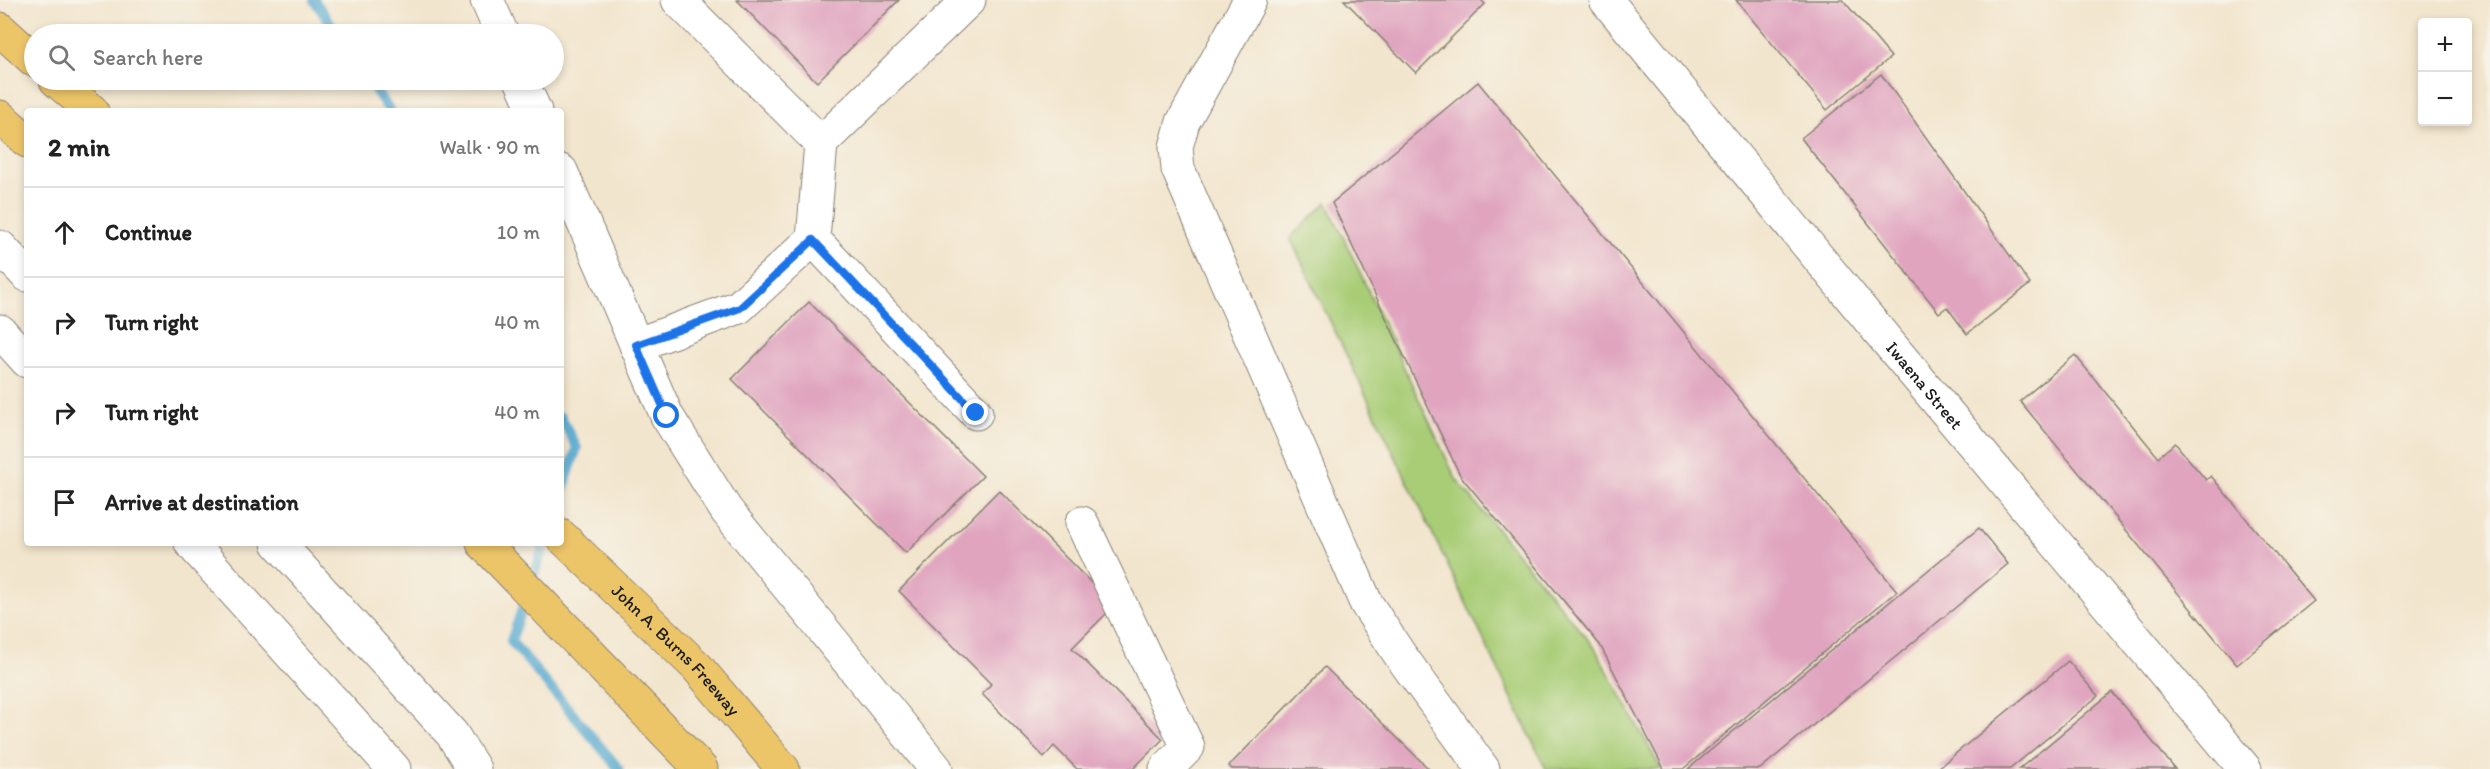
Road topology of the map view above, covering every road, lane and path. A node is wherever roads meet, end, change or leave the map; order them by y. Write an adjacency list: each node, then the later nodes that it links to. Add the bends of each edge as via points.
1 (487, 0): 6 (street)
2 (678, 0): 15 (street)
3 (969, 0): 15 (street)
4 (1250, 0): 35 (street, via 1183,122 1176,147 1178,169 1366,603)
5 (1606, 0): 36 (street, Iwaena Street)
6 (498, 24)
7 (0, 29): 8 (highway)
8 (24, 51)
9 (68, 90): 11 (highway)
10 (526, 90): 12 (street)
11 (89, 108)
12 (534, 108)
13 (0, 117): 14 (highway)
14 (24, 138)
15 (820, 143): 17 (street)
16 (564, 178): 21 (street)
17 (813, 240): 21 (street, via 740,308); 23 (street)
18 (0, 247): 19 (street)
19 (24, 272)
20 (0, 331): 22 (street)
21 (636, 345): 33 (street, via 667,416 726,510)
22 (24, 358)
23 (976, 413)
24 (1082, 524): 34 (street, via 1188,747)
25 (564, 539): 32 (highway, John A. Burns Freeway, via 697,667)
26 (194, 546): 29 (street)
27 (281, 546): 30 (street, via 452,734)
28 (486, 546): 31 (highway)
29 (394, 769)
30 (474, 769)
31 (701, 769)
32 (783, 769)
33 (936, 769)
34 (1166, 769)
35 (1483, 769)
36 (2246, 769)

